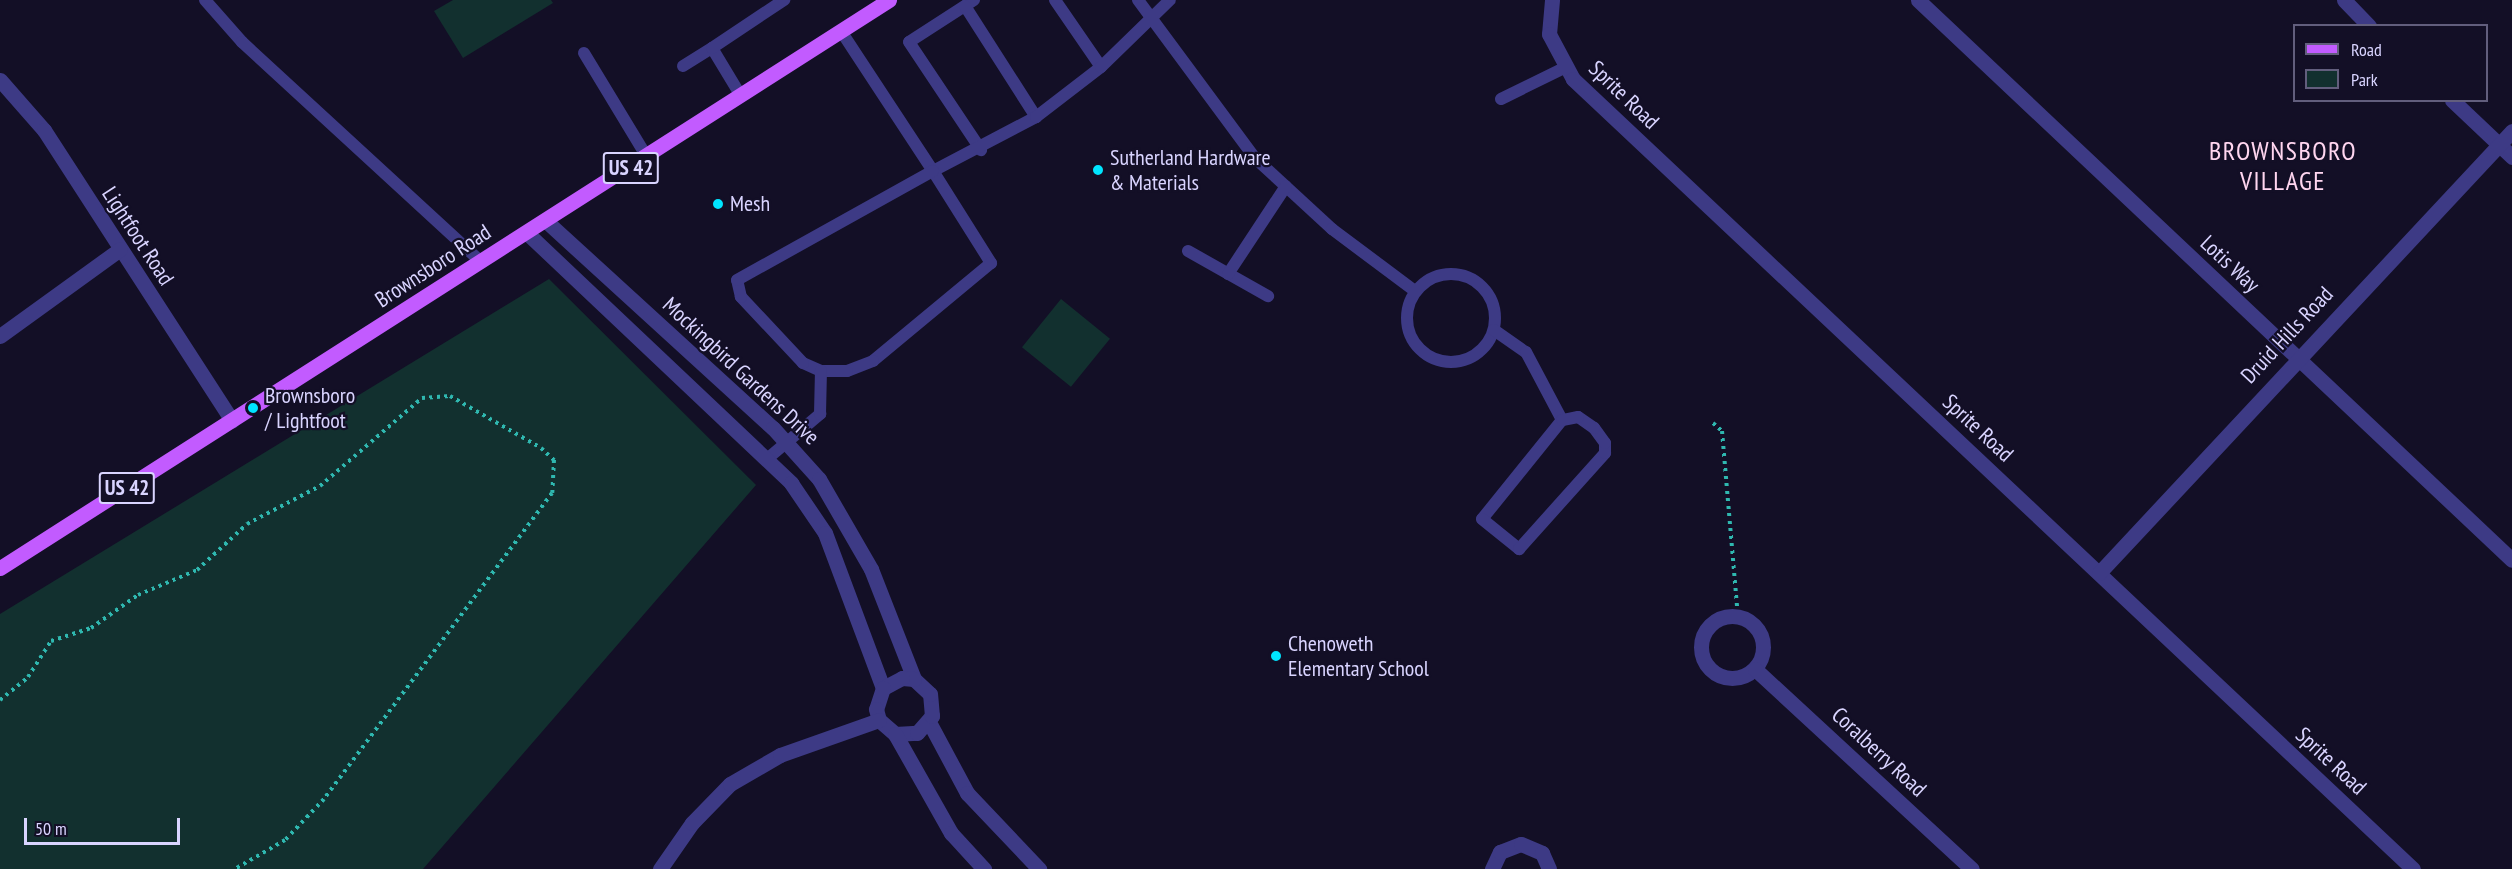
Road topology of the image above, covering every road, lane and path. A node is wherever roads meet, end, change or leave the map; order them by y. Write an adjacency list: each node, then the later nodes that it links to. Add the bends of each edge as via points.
1 (205, 0): 35 (lane, via 242,42)
2 (784, 0): 14 (lane)
3 (889, 0): 13 (main road, Brownsboro Road / US 42)
4 (1054, 0): 17 (lane)
5 (1138, 0): 11 (lane)
6 (1170, 0): 11 (lane)
7 (1552, 0): 18 (street, Sprite Road, via 1549,34)
8 (1918, 0): 41 (street, Lotis Way)
9 (2344, 0): 12 (street)
10 (970, 3): 23 (lane); 26 (lane, via 909,42)
11 (1151, 18): 17 (lane); 30 (lane, via 1255,158)
12 (2368, 24)
13 (841, 31): 20 (main road, Brownsboro Road / US 42); 29 (lane)
14 (712, 48): 16 (lane); 20 (lane)
15 (584, 53): 27 (lane)
16 (683, 66)
17 (1101, 67): 23 (lane)
18 (1564, 68): 21 (lane); 50 (street, Sprite Road)
19 (0, 80): 33 (street, Lightfoot Road, via 44,130)
20 (741, 96): 27 (main road, Brownsboro Road / US 42)
21 (1501, 99)
22 (2454, 102): 25 (street)
23 (1036, 117): 26 (lane)
24 (2512, 131): 25 (street, Druid Hills Road)
25 (2498, 145): 28 (street); 41 (street, Druid Hills Road)
26 (981, 150): 29 (lane)
27 (647, 158): 31 (main road, Brownsboro Road / US 42)
28 (2512, 158)
29 (933, 171): 42 (lane, via 992,263 873,361 847,371); 42 (lane, via 736,280 741,297 803,363)
30 (1286, 186): 36 (lane); 37 (lane)
31 (546, 221): 32 (main road, Brownsboro Road / US 42); 46 (street, Mockingbird Gardens Drive)
32 (527, 233): 35 (main road, Brownsboro Road / US 42); 47 (street, Mockingbird Gardens Drive)
33 (120, 249): 40 (street); 44 (street, Lightfoot Road)
34 (1188, 251): 36 (lane)
35 (481, 262): 44 (main road, Brownsboro Road / US 42)
36 (1228, 274): 38 (lane)
37 (1415, 291): 39 (lane, via 1428,279 1463,275 1490,296); 39 (lane, via 1407,306 1409,332 1423,354 1439,362 1473,357)
38 (1268, 296)
39 (1494, 330): 43 (lane, via 1526,352)
40 (0, 336)
41 (2297, 357): 48 (street, Lotis Way); 50 (street, Druid Hills Road)
42 (821, 371): 46 (lane, via 819,414)
43 (1563, 420): 43 (lane, via 1482,519 1519,549 1605,453 1605,443 1594,428 1578,417)
44 (232, 421): 49 (main road, Brownsboro Road / US 42)
45 (1713, 423): 51 (path, via 1722,431)
46 (788, 443): 47 (lane); 53 (street, Mockingbird Gardens Drive, via 839,505 871,569)
47 (767, 459): 54 (street, Mockingbird Gardens Drive, via 825,533)
48 (2512, 560)
49 (0, 568)
50 (2099, 573): 66 (street, Sprite Road)
51 (1738, 616): 52 (street, via 1761,634 1764,646); 52 (street, via 1710,625 1703,635 1703,659 1710,669 1733,678)
52 (1755, 669): 65 (street, Coralberry Road)
53 (914, 679): 54 (street, via 902,678); 57 (street, Mockingbird Gardens Drive, via 930,694)
54 (883, 688): 56 (street, via 876,709)
55 (0, 700): 59 (path, via 28,677 51,641 92,628 138,595 197,570 247,524 320,486 422,398 450,396 541,447 554,460 552,493 324,799 285,840)
56 (879, 720): 58 (street); 60 (street, via 780,755 730,784 692,823)
57 (929, 722): 58 (street, via 917,733); 62 (street, Mockingbird Gardens Drive, via 967,793)
58 (895, 734): 61 (street, via 951,833)
59 (235, 869)
60 (660, 869)
61 (984, 869)
62 (1039, 869)
63 (1492, 869): 64 (street, via 1500,852 1521,844 1542,853)
64 (1549, 869)
65 (1972, 869)
66 (2413, 869)

